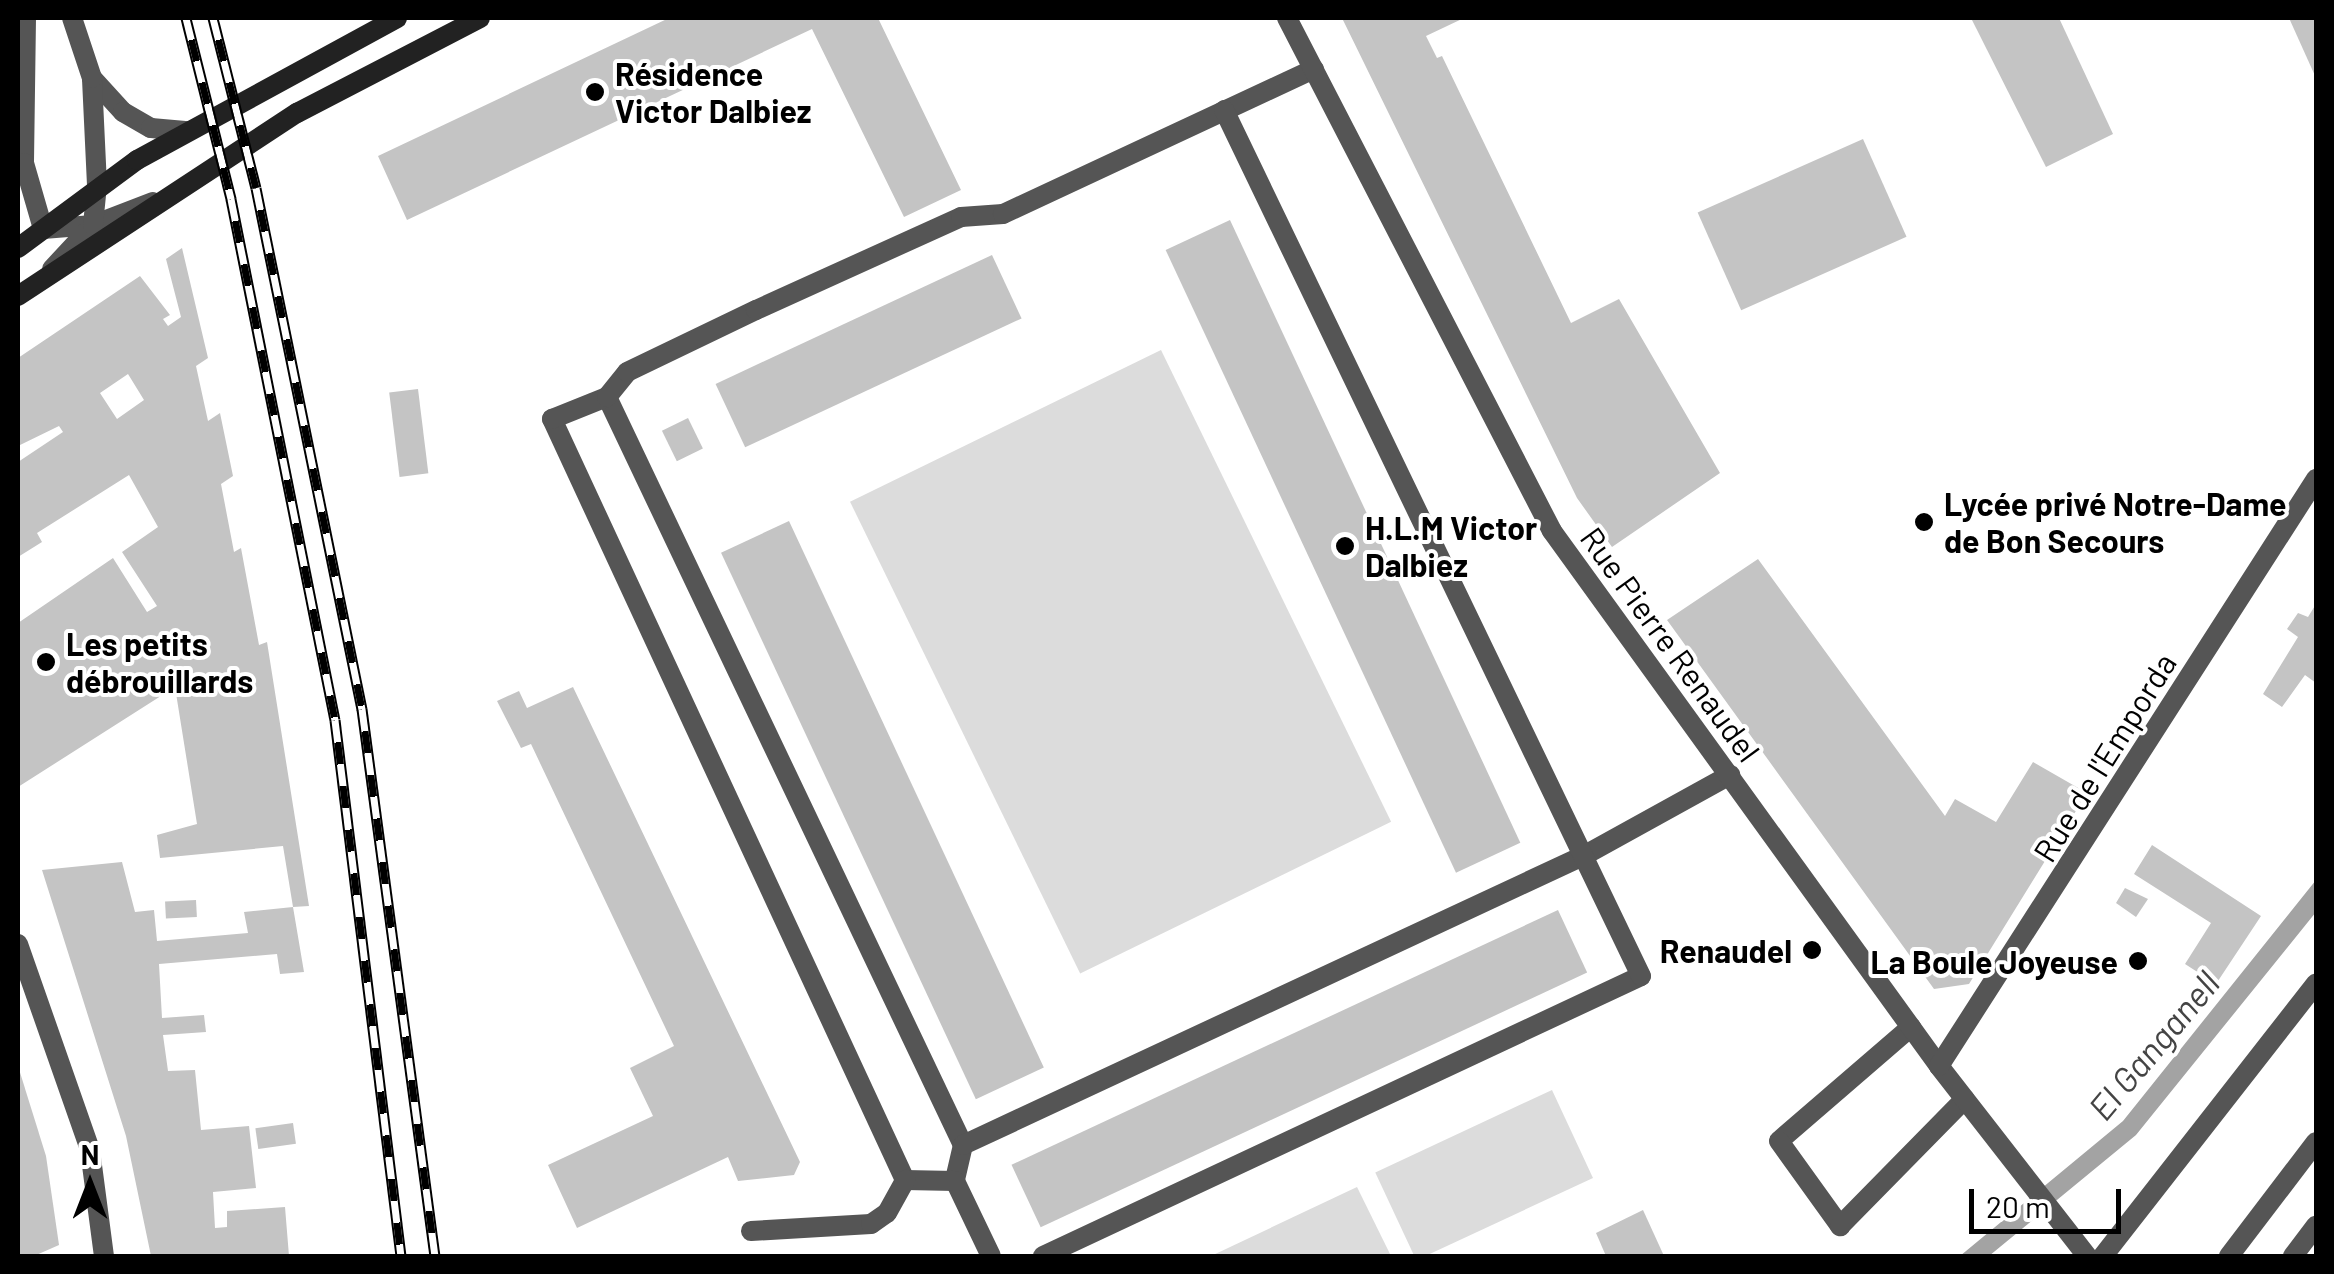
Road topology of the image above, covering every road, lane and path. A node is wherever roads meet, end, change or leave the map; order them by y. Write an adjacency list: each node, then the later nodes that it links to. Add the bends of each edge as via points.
1 (26, 18): 13 (street, via 24,163)
2 (72, 18): 7 (street)
3 (397, 18): 9 (main road)
4 (480, 18): 11 (main road, via 298,113)
5 (1287, 18): 6 (street, Rue Pierre Renaudel)
6 (1314, 69): 8 (street); 19 (street, Rue Pierre Renaudel, via 1375,199 1552,531)
7 (92, 78): 9 (street, via 124,112 151,128); 10 (street)
8 (1224, 110): 17 (street, via 1003,214 961,217 740,318 626,372); 20 (street)
9 (188, 131): 10 (main road)
10 (97, 185): 12 (street); 13 (main road)
11 (181, 191): 12 (street); 15 (main road)
12 (93, 226): 13 (street); 15 (street)
13 (43, 229): 14 (main road)
14 (18, 248)
15 (37, 284): 16 (main road)
16 (18, 296)
17 (606, 397): 27 (street); 28 (street, via 552,419)
18 (2316, 479): 24 (street, Rue de l'Emporda)
19 (1730, 775): 20 (street); 23 (street, Rue Pierre Renaudel)
20 (1584, 855): 27 (street); 34 (street, via 1641,976)
21 (18, 944): 32 (street, via 90,1150)
22 (2316, 983): 36 (street)
23 (1911, 1027): 24 (street, Rue Pierre Renaudel); 25 (street, via 1779,1141 1840,1226)
24 (1939, 1066): 25 (street, Rue Pierre Renaudel)
25 (1966, 1099): 35 (street, Rue Pierre Renaudel)
26 (2316, 1142): 37 (street)
27 (963, 1145): 29 (street)
28 (905, 1180): 29 (street); 31 (street, via 887,1213 872,1224)
29 (955, 1181): 33 (street)
30 (2316, 1226): 38 (street)
31 (751, 1231)
32 (104, 1256)
33 (991, 1256)
34 (1043, 1256)
35 (2087, 1256)
36 (2103, 1256)
37 (2229, 1256)
38 (2293, 1256)

